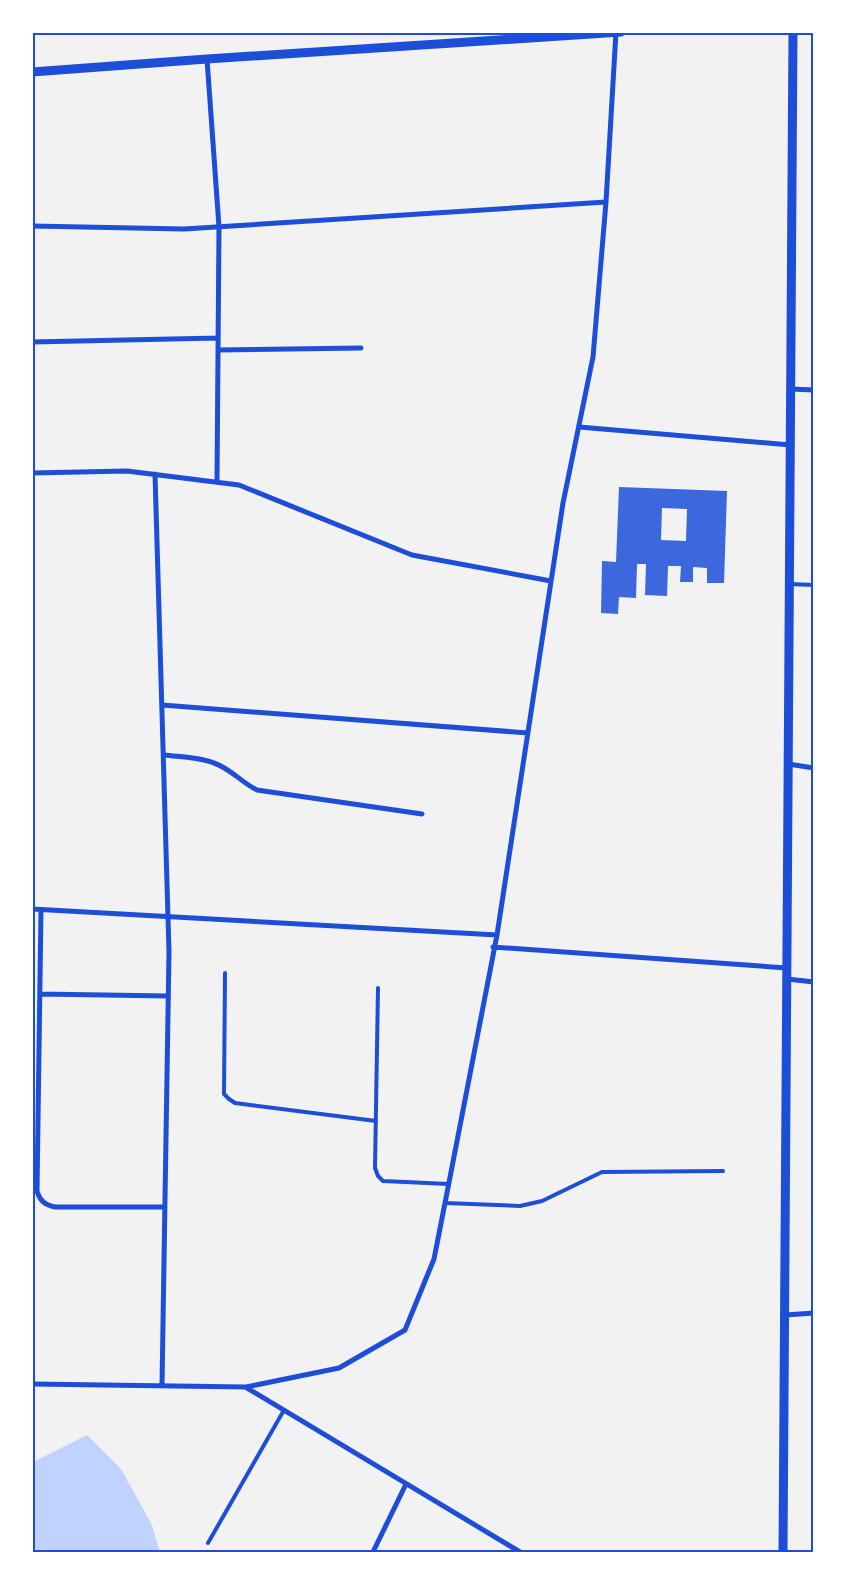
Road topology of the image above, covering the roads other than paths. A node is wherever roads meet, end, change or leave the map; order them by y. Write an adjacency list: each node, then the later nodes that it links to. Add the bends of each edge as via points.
1 (793, 32): 12 (street)
2 (617, 33): 3 (street); 5 (street)
3 (207, 59): 4 (street); 7 (street)
4 (32, 72)
5 (606, 202): 7 (street); 14 (street, via 593,357)
6 (32, 226): 7 (street)
7 (219, 227): 8 (street)
8 (218, 338): 9 (street); 11 (street)
9 (32, 342)
10 (361, 348): 11 (street)
11 (218, 350): 18 (street)
12 (790, 389): 13 (street); 15 (street)
13 (814, 390)
14 (579, 427): 15 (street); 19 (street)
15 (790, 446): 20 (street)
16 (32, 473): 17 (street, via 127,471)
17 (155, 474): 18 (street); 22 (street)
18 (217, 482): 19 (street, via 239,485 412,554)
19 (551, 581): 23 (street)
20 (789, 584): 21 (lane); 25 (street)
21 (814, 585)
22 (162, 705): 23 (street); 24 (street)
23 (528, 734): 31 (street)
24 (164, 754): 27 (street, via 214,763 257,790); 30 (street)
25 (788, 764): 26 (street); 33 (street)
26 (814, 768)
27 (422, 814)
28 (32, 909): 29 (street)
29 (41, 910): 30 (street); 38 (street)
30 (168, 917): 31 (street); 39 (street)
31 (497, 935): 32 (street)
32 (493, 947): 33 (street); 42 (street)
33 (786, 968): 35 (street)
34 (225, 973): 40 (lane, via 224,1094 229,1099 236,1103)
35 (786, 979): 36 (street); 46 (street)
36 (814, 982)
37 (378, 988): 40 (lane)
38 (40, 994): 39 (street); 44 (street, via 39,1197 47,1205 55,1207)
39 (168, 996): 44 (street)
40 (376, 1121): 42 (lane, via 375,1168 383,1181)
41 (724, 1171): 43 (lane, via 602,1172 532,1205)
42 (448, 1184): 43 (street)
43 (445, 1203): 49 (street, via 434,1260 405,1330 339,1368)
44 (165, 1206): 48 (street)
45 (814, 1313): 46 (street)
46 (785, 1315): 55 (street)
47 (32, 1384): 48 (street)
48 (162, 1386): 49 (street)
49 (246, 1388): 50 (street)
50 (284, 1410): 51 (street); 52 (lane)
51 (406, 1484): 53 (street); 54 (street)
52 (208, 1544)
53 (373, 1552)
54 (520, 1552)
55 (783, 1552)

